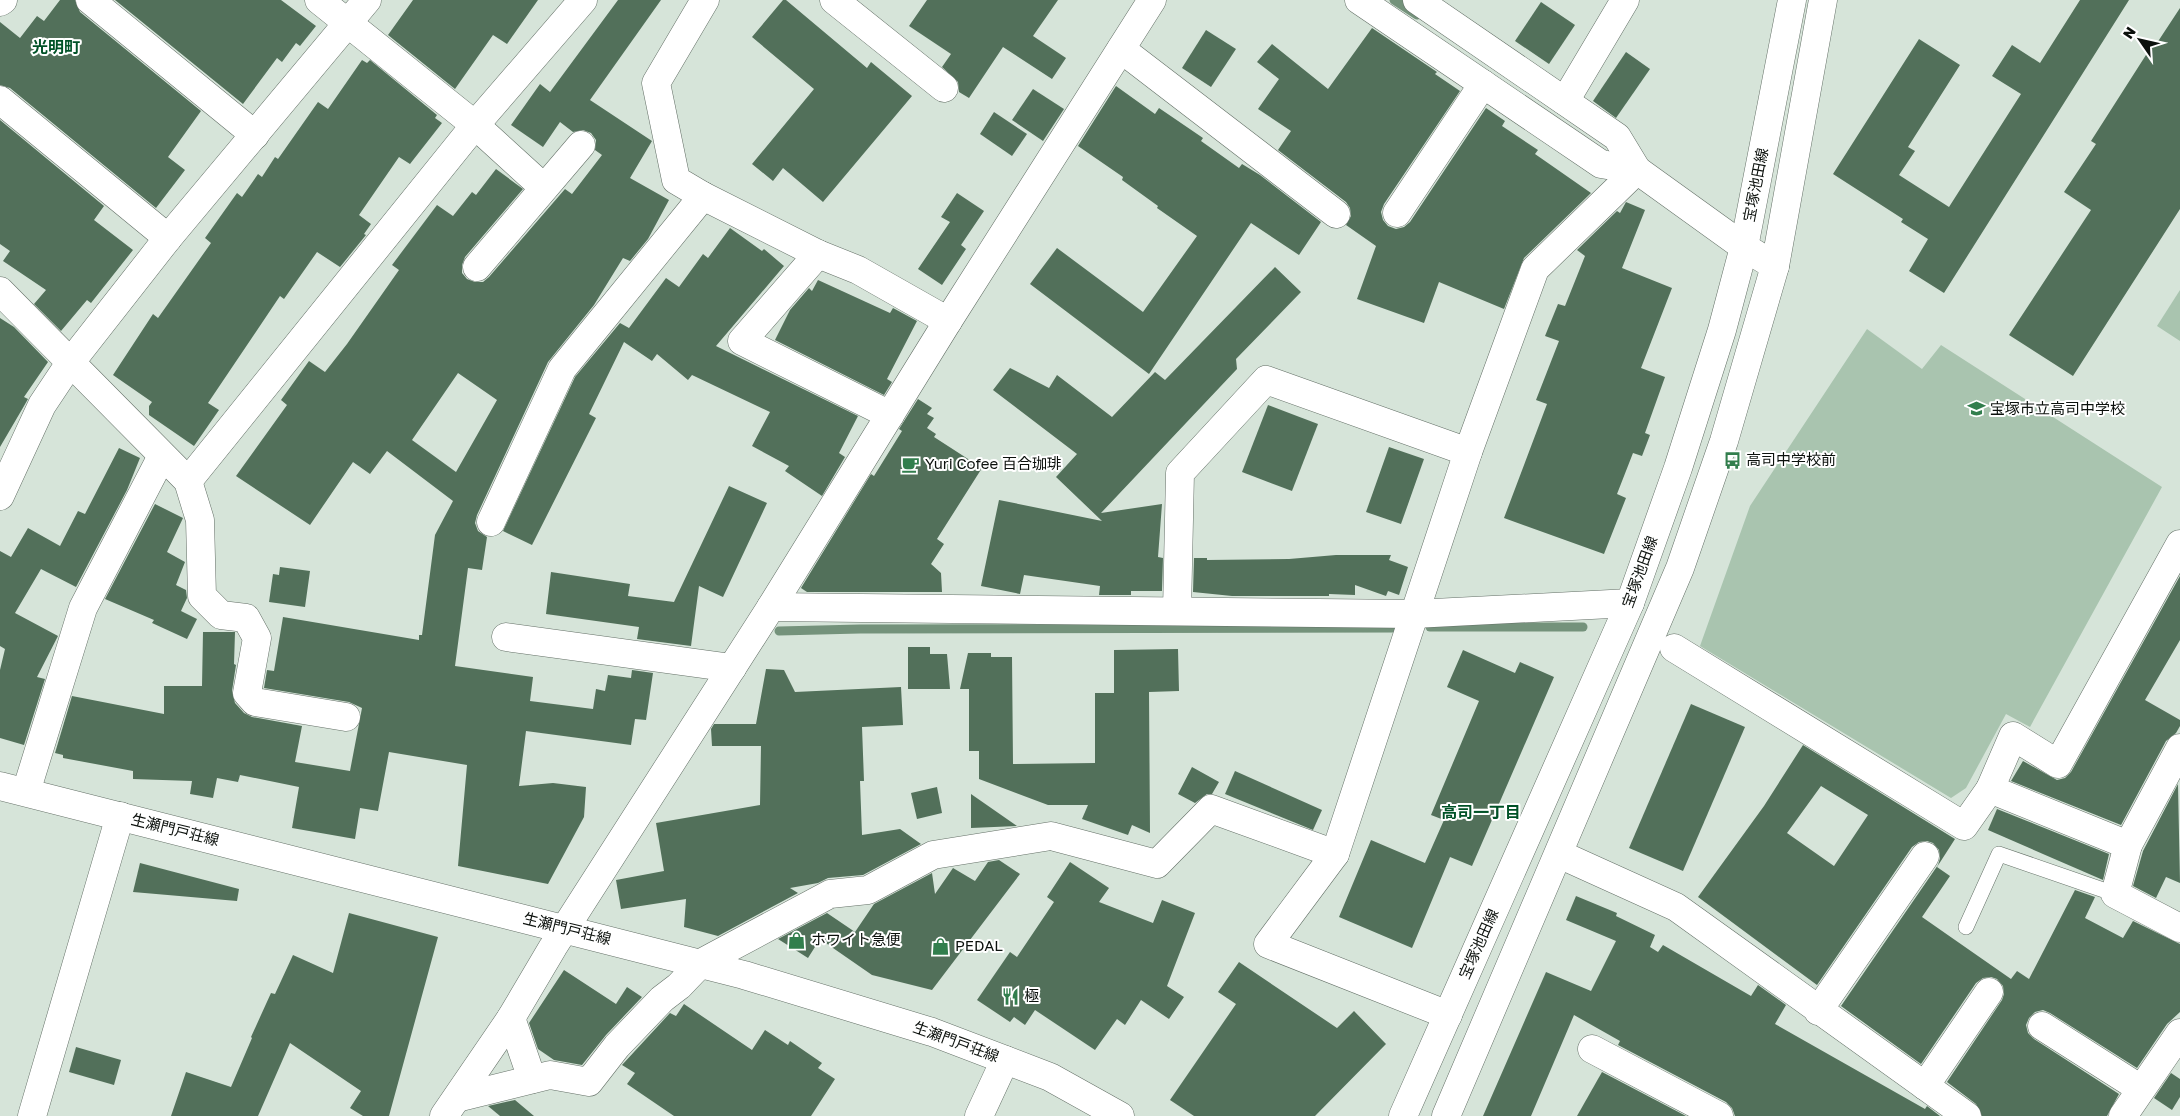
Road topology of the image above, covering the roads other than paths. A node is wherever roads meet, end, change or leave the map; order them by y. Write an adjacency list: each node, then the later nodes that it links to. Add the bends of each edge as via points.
1 (90, 0): 20 (street)
2 (319, 0): 13 (street)
3 (367, 0): 13 (street)
4 (583, 0): 19 (street)
5 (705, 0): 24 (street, via 656,83 676,180)
6 (834, 0): 16 (street)
7 (1152, 0): 14 (street)
8 (1359, 0): 15 (street)
9 (1417, 0): 18 (street)
10 (1625, 0): 18 (street)
11 (1792, 0): 28 (street, 宝塚池田線)
12 (1823, 0): 30 (street)
13 (347, 24): 19 (street); 20 (street)
14 (1121, 49): 26 (street); 33 (street)
15 (1483, 84): 22 (street, via 1601,164); 25 (street)
16 (944, 88)
17 (0, 100): 27 (street)
18 (1565, 101): 22 (street, via 1617,137)
19 (475, 125): 23 (street); 38 (street)
20 (255, 135): 27 (street)
21 (581, 145): 23 (street)
22 (1637, 170): 28 (street); 36 (street, via 1535,269)
23 (543, 187): 31 (street)
24 (703, 196): 29 (street); 40 (street, via 562,369)
25 (1397, 213)
26 (1336, 214)
27 (168, 238): 34 (street)
28 (1744, 247): 30 (street); 42 (street, 宝塚池田線, via 1722,330 1678,468)
29 (818, 254): 33 (street, via 858,270); 35 (street, via 742,341)
30 (1775, 266): 56 (street, via 1724,441 1680,568)
31 (477, 267)
32 (0, 291): 34 (street)
33 (948, 321): 35 (street)
34 (70, 363): 37 (street); 39 (street, via 42,405)
35 (890, 415): 43 (street)
36 (1468, 452): 44 (street, via 1266,380 1180,473); 45 (street)
37 (162, 456): 38 (street); 51 (street, via 83,608)
38 (188, 481): 49 (street, via 200,520 202,596 221,615 246,618 257,638 247,693 255,702)
39 (0, 496)
40 (491, 522)
41 (2180, 544): 52 (street, via 2058,764 2013,736)
42 (1630, 603): 45 (street); 65 (street, 宝塚池田線)
43 (771, 608): 44 (street); 48 (street)
44 (1177, 611): 45 (street)
45 (1414, 614): 55 (street)
46 (506, 637): 48 (street)
47 (1674, 648): 52 (street, via 1964,826)
48 (732, 668): 60 (street)
49 (346, 718)
50 (2180, 748): 54 (street)
51 (13, 789): 53 (street, 生瀬門戸荘線)
52 (1990, 789): 54 (street)
53 (120, 816): 60 (street, 生瀬門戸荘線); 75 (street)
54 (2128, 845): 58 (street)
55 (1335, 854): 62 (street, via 1211,808 1157,864 1051,836 933,855 868,890 830,894); 65 (street, via 1268,944)
56 (1559, 854): 64 (street, via 1676,907); 79 (street)
57 (1925, 856): 64 (street)
58 (2115, 894): 59 (lane, via 1998,854); 61 (street)
59 (1966, 926)
60 (566, 928): 62 (street, 生瀬門戸荘線); 66 (street)
61 (2180, 928)
62 (702, 963): 70 (street, 生瀬門戸荘線, via 932,1032); 71 (street, via 617,1046 589,1082 550,1075)
63 (1989, 992): 72 (street)
64 (1818, 1011): 72 (street)
65 (1448, 1015): 78 (street, 宝塚池田線)
66 (511, 1018): 71 (street); 74 (street)
67 (2042, 1026): 73 (street)
68 (2179, 1036): 73 (street)
69 (1592, 1049): 80 (street)
70 (1005, 1060): 76 (street); 77 (street, 生瀬門戸荘線, via 1050,1077)
71 (532, 1079): 74 (street)
72 (1925, 1086): 81 (street)
73 (2141, 1089): 82 (street)
74 (450, 1107)
75 (32, 1116)
76 (979, 1116)
77 (1120, 1116)
78 (1403, 1116)
79 (1446, 1116)
80 (1718, 1116)
81 (1968, 1116)
82 (2123, 1116)

